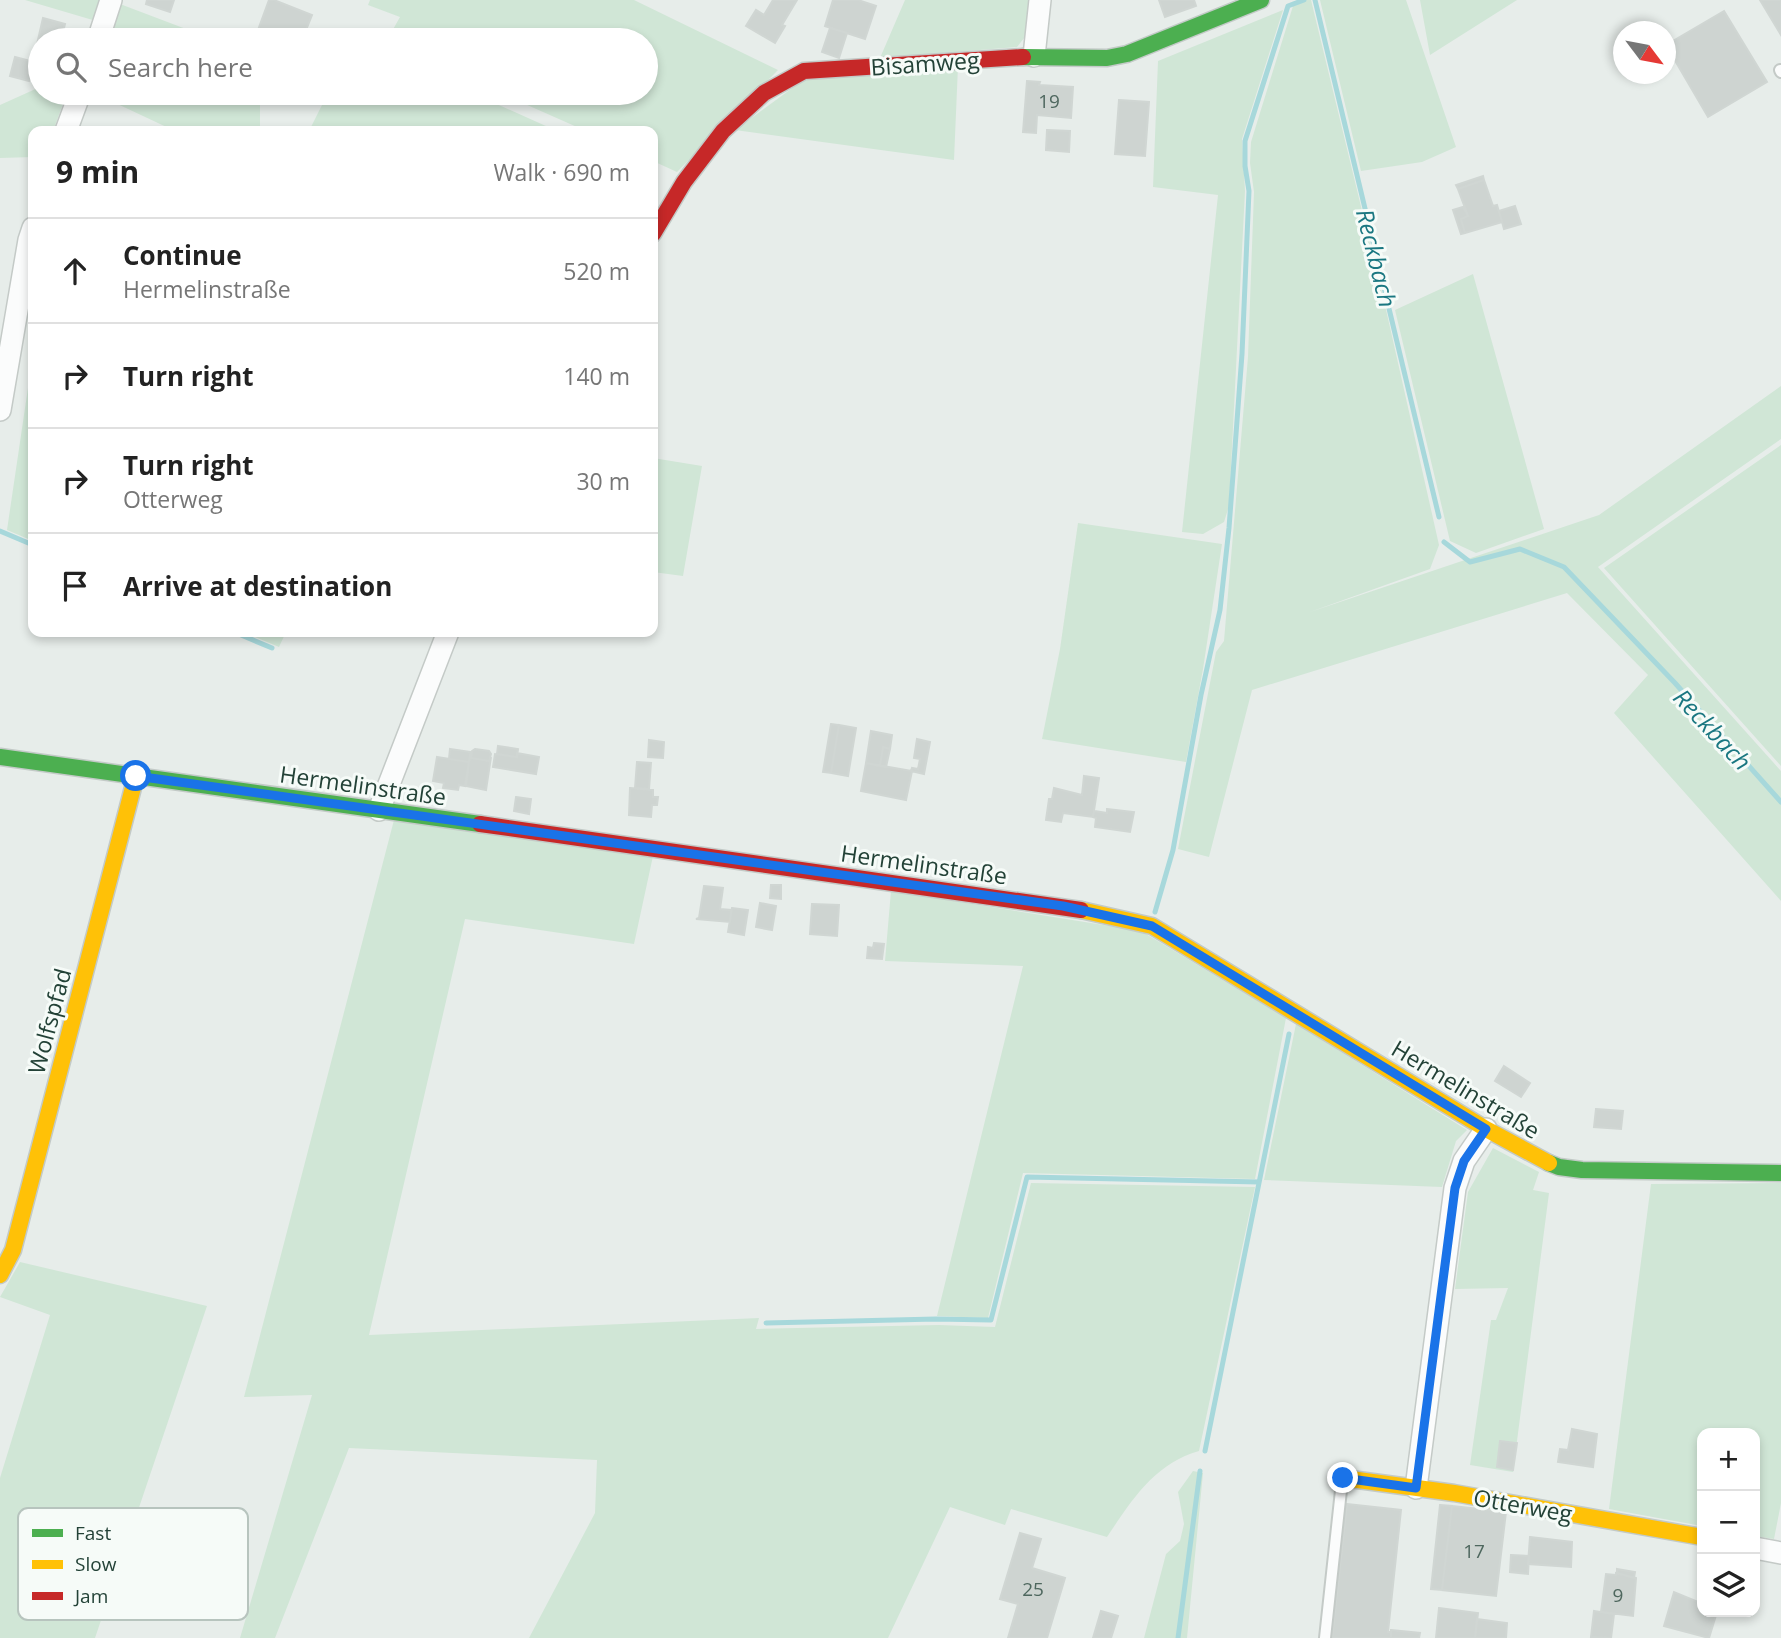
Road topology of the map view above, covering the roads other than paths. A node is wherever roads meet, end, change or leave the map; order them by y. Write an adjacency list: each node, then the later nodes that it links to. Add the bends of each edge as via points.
1 (111, 0): 4 (street)
2 (1040, 0): 5 (street)
3 (1261, 0): 5 (street, Bisamweg, via 1128,54 1107,58)
4 (102, 28)
5 (1034, 56): 8 (street, Bisamweg, via 804,71 764,93 723,131)
6 (76, 105): 7 (street)
7 (68, 126)
8 (658, 226)
9 (28, 246): 10 (street)
10 (0, 410)
11 (446, 637): 14 (street)
12 (0, 757): 13 (street, Hermelinstraße)
13 (136, 776): 14 (street, Hermelinstraße); 17 (street, Wolfspfad, via 13,1250)
14 (379, 810): 15 (street, Hermelinstraße, via 1063,906 1152,926)
15 (1486, 1129): 16 (street, Hermelinstraße, via 1559,1167); 19 (street, via 1464,1161 1455,1188)
16 (1781, 1173)
17 (0, 1275)
18 (1343, 1478): 19 (street, Otterweg); 23 (lane)
19 (1416, 1488): 20 (street, Otterweg)
20 (1697, 1536)
21 (1760, 1549): 22 (street)
22 (1781, 1553)
23 (1325, 1638)

